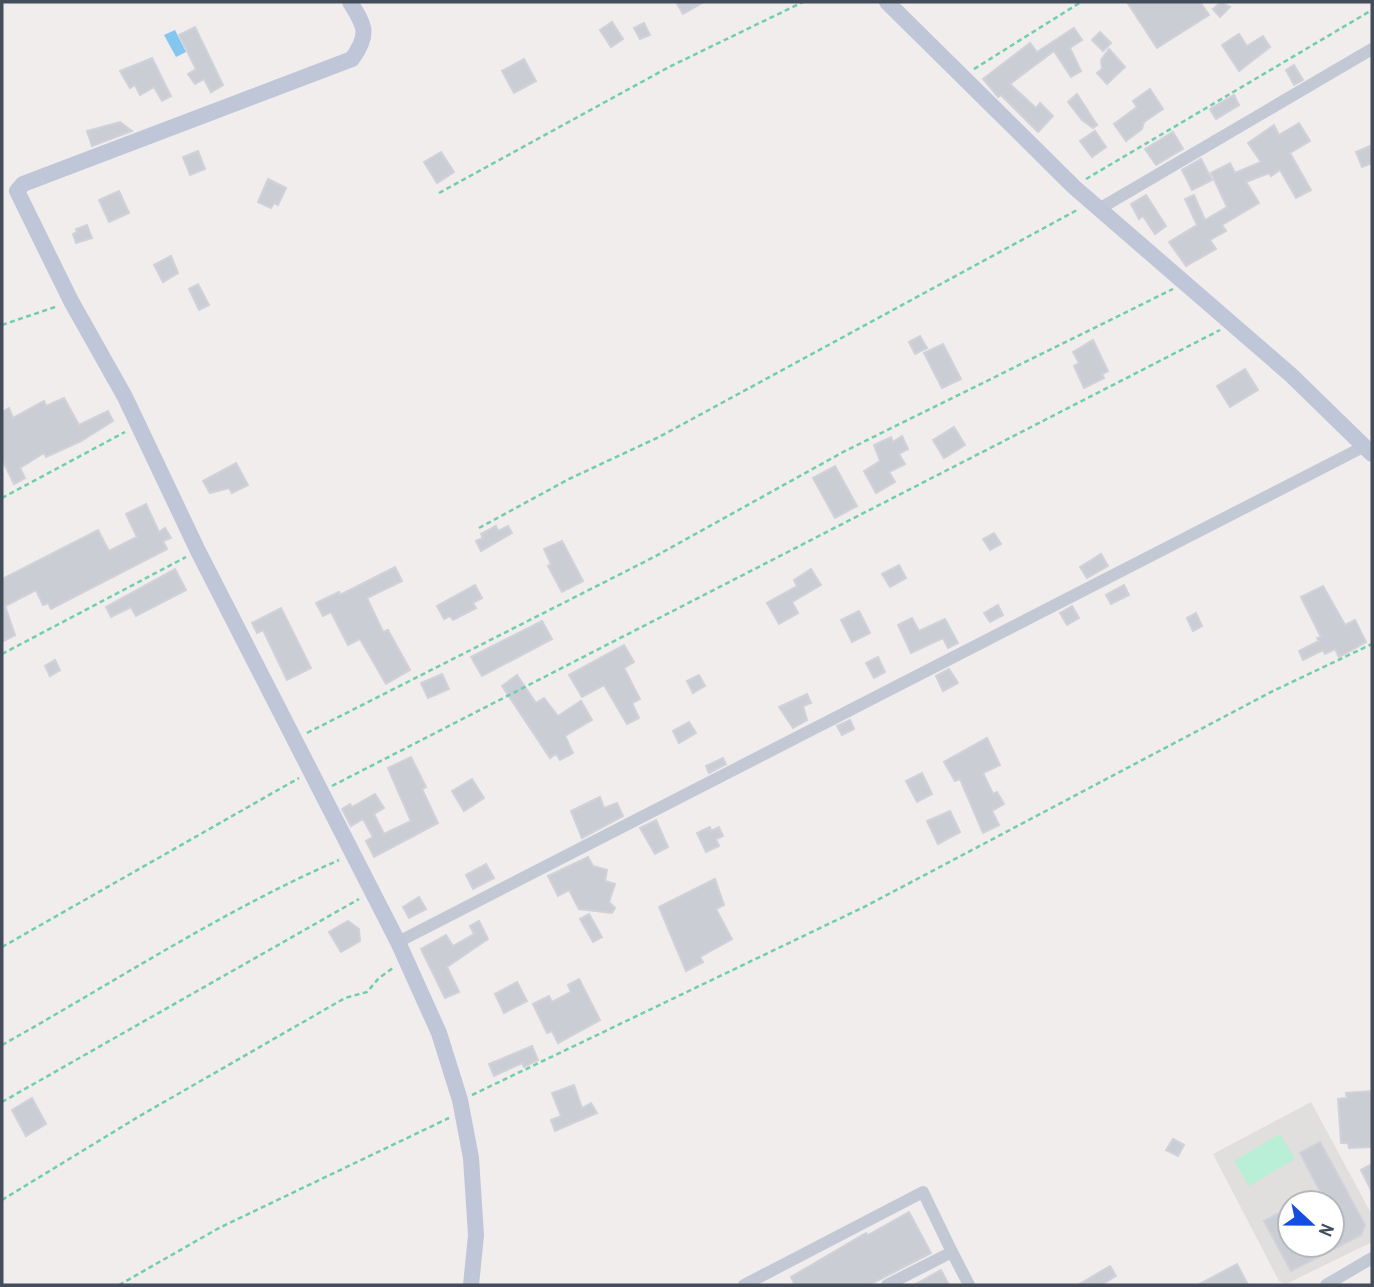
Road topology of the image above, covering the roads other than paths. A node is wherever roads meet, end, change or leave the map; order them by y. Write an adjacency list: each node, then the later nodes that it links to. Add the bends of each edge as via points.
1 (350, 2): 6 (street, via 364,26 363,44 352,59 23,184 17,191)
2 (887, 2): 4 (street)
3 (1372, 49): 4 (street)
4 (1099, 209): 5 (street, via 1291,375)
5 (1368, 450): 6 (street)
6 (398, 943): 9 (street, via 439,1032 461,1106 471,1158 477,1235)
7 (951, 1252): 10 (street, via 923,1192); 11 (street); 12 (street)
8 (1372, 1258): 13 (street)
9 (471, 1285)
10 (744, 1285)
11 (887, 1285)
12 (969, 1285)
13 (1326, 1285)

